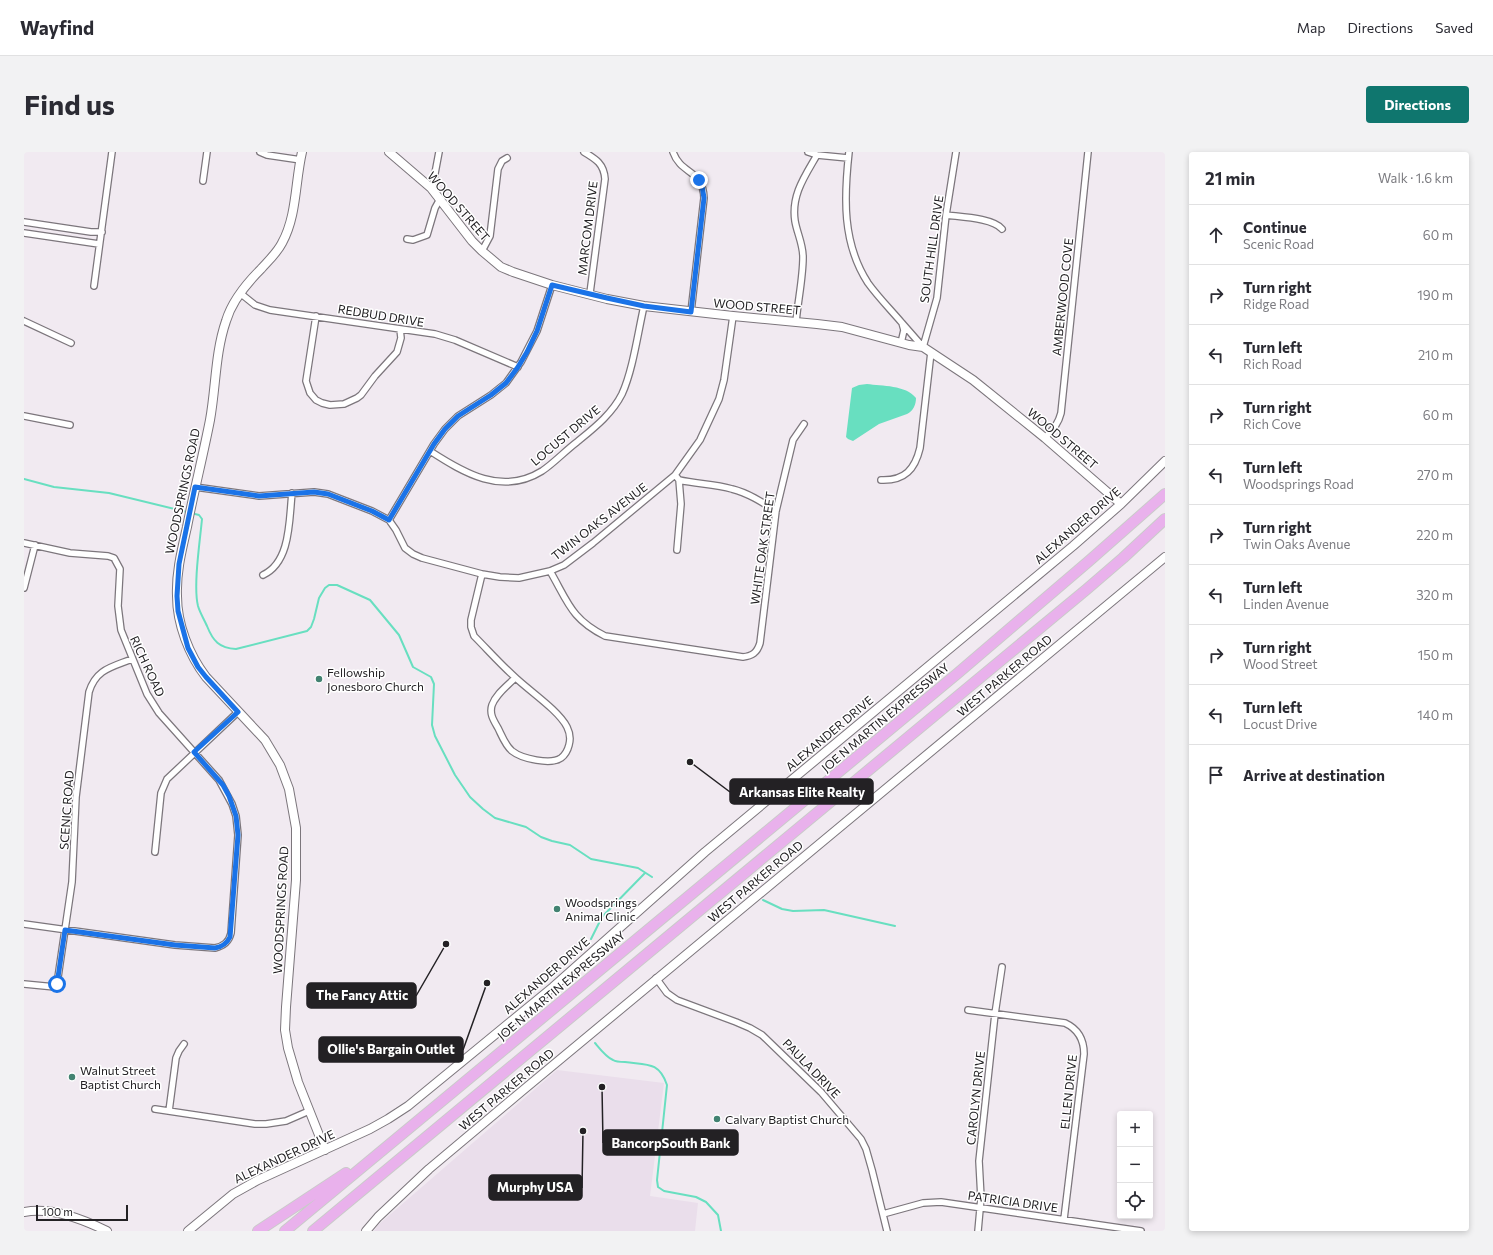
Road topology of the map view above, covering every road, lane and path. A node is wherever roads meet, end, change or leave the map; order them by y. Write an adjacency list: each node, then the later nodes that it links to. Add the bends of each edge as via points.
1 (112, 152): 22 (street)
2 (206, 152): 16 (street)
3 (260, 152): 13 (street, via 267,155)
4 (388, 152): 17 (street, WOOD STREET)
5 (438, 152): 17 (street)
6 (584, 152): 30 (street, MARCOM DRIVE, via 600,163 605,179)
7 (673, 152): 32 (street, via 682,167 697,177 704,192)
8 (808, 152): 12 (street)
9 (849, 152): 15 (street)
10 (956, 152): 19 (street, SOUTH HILL DRIVE)
11 (1088, 152): 47 (street, AMBERWOOD COVE, via 1059,421)
12 (817, 155): 15 (street); 36 (street, via 795,198 795,221 803,258)
13 (301, 156): 29 (street, WOODSPRINGS ROAD, via 291,220 282,244)
14 (507, 158): 26 (street, via 498,169 490,236)
15 (848, 158): 37 (street, via 845,192 852,250 868,282)
16 (203, 181)
17 (431, 188): 18 (street, WOOD STREET)
18 (440, 199): 24 (street, via 427,235 413,240); 26 (street, WOOD STREET)
19 (946, 215): 21 (street, via 990,221); 41 (street, SOUTH HILL DRIVE, via 937,298)
20 (24, 222): 22 (street)
21 (1002, 229)
22 (102, 232): 25 (street)
23 (24, 234): 25 (street)
24 (407, 239)
25 (99, 244): 28 (street)
26 (482, 251): 27 (street, WOOD STREET, via 501,267)
27 (552, 285): 30 (street, WOOD STREET); 43 (street, via 537,331)
28 (94, 286)
29 (240, 293): 33 (street, REDBUD DRIVE, via 250,302 263,308); 52 (street, WOODSPRINGS ROAD, via 224,328 210,419)
30 (590, 293): 31 (street, WOOD STREET)
31 (644, 306): 32 (street, WOOD STREET); 48 (street, LOCUST DRIVE, via 628,378 621,395 602,421 542,470 516,481 492,481 467,473)
32 (691, 312): 34 (street, WOOD STREET)
33 (316, 316): 38 (street, REDBUD DRIVE); 38 (street, via 306,381 313,397 327,404 344,404 361,395 397,352 401,338)
34 (733, 316): 36 (street, WOOD STREET); 50 (street, TWIN OAKS AVENUE, via 719,398 710,421)
35 (24, 322): 40 (street)
36 (796, 322): 39 (street, WOOD STREET, via 842,327)
37 (902, 323): 39 (street, via 904,330); 41 (street)
38 (400, 329): 43 (street, REDBUD DRIVE, via 436,334)
39 (901, 342): 41 (street, WOOD STREET)
40 (71, 343)
41 (923, 347): 42 (street, WOOD STREET)
42 (931, 352): 47 (street, WOOD STREET, via 973,380); 51 (street, via 918,458 905,474 894,480)
43 (518, 367): 48 (street, via 506,383 452,421)
44 (24, 416): 46 (street)
45 (804, 424): 56 (street, WHITE OAK STREET, via 793,440)
46 (70, 425)
47 (1045, 438): 55 (street, WOOD STREET)
48 (430, 452): 58 (street)
49 (1165, 461): 55 (street, ALEXANDER DRIVE)
50 (677, 478): 56 (street, via 730,488 752,496); 63 (street, via 681,504); 65 (street, TWIN OAKS AVENUE, via 564,565)
51 (881, 480)
52 (195, 487): 53 (street, via 259,496); 71 (street, WOODSPRINGS ROAD, via 179,564 178,611 188,648 198,667)
53 (292, 493): 58 (street, via 328,494); 67 (street, via 283,552 277,564)
54 (1165, 494): 85 (highway, JOE N MARTIN EXPRESSWAY, via 958,673)
55 (1121, 504): 86 (street, ALEXANDER DRIVE, via 705,852 553,987 408,1106 370,1129)
56 (776, 511): 65 (street, WHITE OAK STREET, via 760,644 758,650 749,656 605,636 591,630 572,612)
57 (1165, 519): 61 (highway)
58 (389, 520): 66 (street, TWIN OAKS AVENUE, via 405,548 412,554)
59 (1165, 525): 61 (highway)
60 (24, 543): 62 (street)
61 (1138, 544): 95 (highway)
62 (35, 545): 68 (street); 69 (street, RICH ROAD, via 70,553 108,556 116,561 121,571 118,606 120,624)
63 (676, 550)
64 (1165, 557): 77 (street, WEST PARKER ROAD)
65 (550, 571): 66 (street, TWIN OAKS AVENUE, via 519,578)
66 (482, 574): 70 (street, via 471,627 474,636)
67 (263, 575)
68 (24, 588)
69 (132, 659): 72 (street, RICH ROAD, via 147,694 159,713); 75 (street, SCENIC ROAD, via 101,672 94,679 89,692 76,797 72,882)
70 (515, 678): 70 (street, via 565,724 570,740 561,758 545,761 524,757 507,746 491,712 496,696)
71 (238, 712): 72 (street); 83 (street, WOODSPRINGS ROAD, via 265,740 280,765 293,806 296,828 296,880 285,1030 298,1082)
72 (194, 752): 73 (street, via 171,774 163,786); 75 (street, RICH ROAD, via 223,785 236,816 238,835 229,940 222,947 215,948)
73 (155, 852)
74 (24, 924): 75 (street)
75 (65, 930): 78 (street, SCENIC ROAD, via 55,987)
76 (1002, 968): 80 (street, CAROLYN DRIVE)
77 (656, 978): 89 (street, PAULA DRIVE, via 667,993 677,1000 736,1022 762,1036 822,1092 862,1139); 96 (street, WEST PARKER ROAD, via 429,1169)
78 (24, 984)
79 (968, 1010): 80 (street, ELLEN DRIVE)
80 (995, 1014): 87 (street, CAROLYN DRIVE, via 979,1162); 90 (street, ELLEN DRIVE, via 1065,1023 1077,1032 1082,1042 1084,1054)
81 (184, 1044): 84 (street, via 176,1058)
82 (155, 1109): 84 (street)
83 (309, 1111): 84 (street, via 286,1121 266,1124); 86 (street, WOODSPRINGS ROAD)
84 (169, 1112)
85 (389, 1145): 93 (highway); 94 (highway, JOE N MARTIN EXPRESSWAY)
86 (325, 1150): 92 (street, ALEXANDER DRIVE, via 233,1194)
87 (979, 1207): 89 (street, PATRICIA DRIVE, via 936,1202); 90 (street, PATRICIA DRIVE); 98 (street, CAROLYN DRIVE)
88 (24, 1212): 91 (street, via 59,1213)
89 (883, 1214): 97 (street, PAULA DRIVE)
90 (1064, 1219): 99 (street, PATRICIA DRIVE)
91 (107, 1231)
92 (188, 1231)
93 (258, 1231)
94 (285, 1231)
95 (313, 1231)
96 (366, 1231)
97 (887, 1231)
98 (978, 1231)
99 (1141, 1231)

